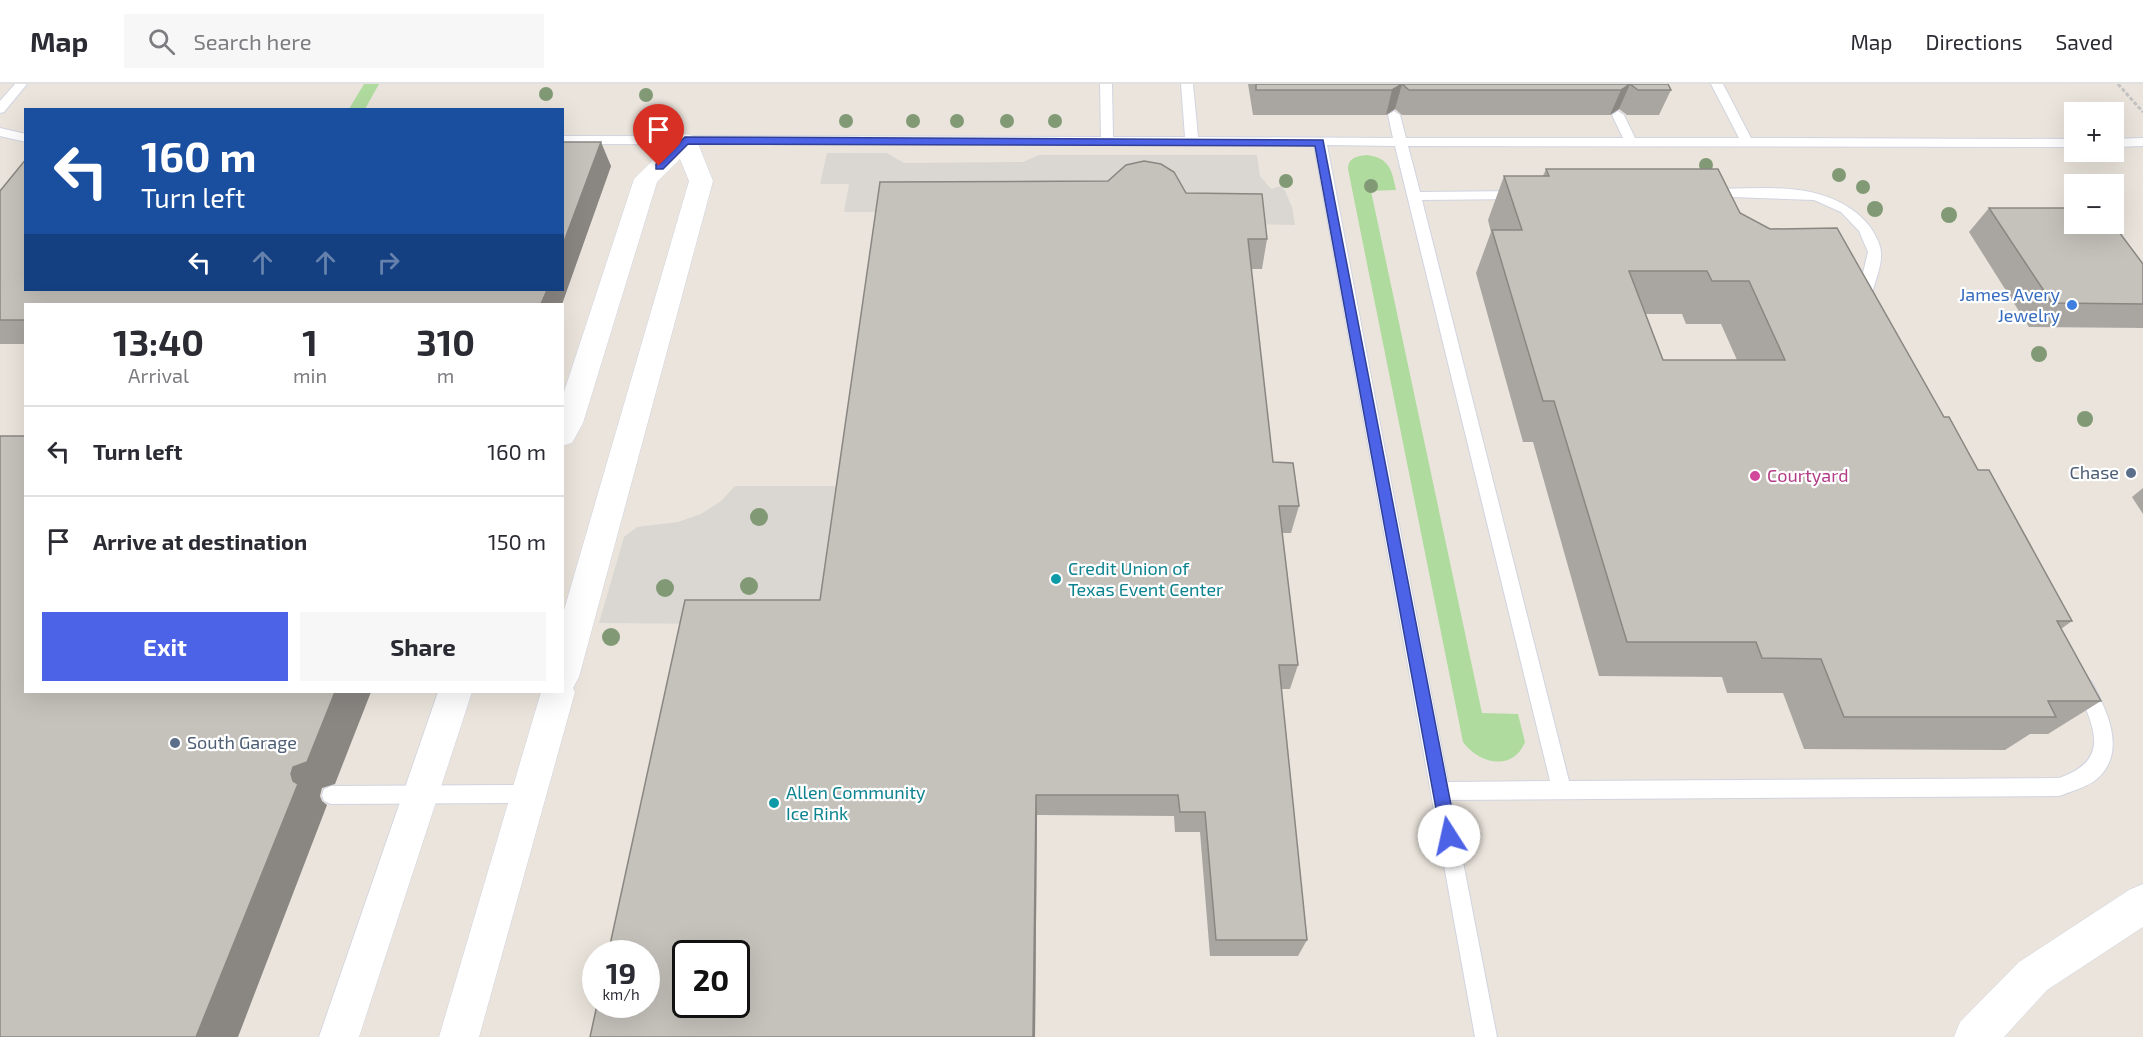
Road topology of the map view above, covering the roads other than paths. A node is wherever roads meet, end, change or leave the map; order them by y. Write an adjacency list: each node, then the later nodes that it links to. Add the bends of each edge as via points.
1 (21, 84): 5 (lane)
2 (1106, 84): 12 (lane)
3 (1187, 84): 13 (lane)
4 (1717, 84): 20 (lane)
5 (0, 109)
6 (1394, 115): 16 (lane)
7 (1618, 115): 17 (lane)
8 (0, 132): 9 (lane)
9 (24, 138)
10 (564, 140): 11 (lane)
11 (685, 141): 12 (lane); 25 (street, via 646,179); 26 (street, via 701,181)
12 (1107, 142): 13 (lane)
13 (1192, 142): 15 (lane)
14 (2143, 142): 19 (lane)
15 (1320, 143): 16 (lane); 30 (lane)
16 (1402, 143): 17 (lane); 23 (lane)
17 (1630, 143): 20 (lane)
18 (2064, 143): 20 (lane)
19 (2124, 143)
20 (1748, 144)
21 (1688, 194): 24 (lane, via 1816,196 1846,209 1865,229 1875,252 1865,294)
22 (1541, 195): 23 (lane)
23 (1415, 196): 31 (lane)
24 (1877, 314)
25 (564, 432)
26 (564, 669)
27 (2075, 669): 31 (lane, via 2097,707 2104,745 2093,770 2059,787)
28 (455, 693): 32 (street)
29 (558, 693): 33 (street)
30 (1441, 791): 31 (lane); 38 (lane)
31 (1562, 791)
32 (421, 794): 33 (lane); 34 (lane); 36 (street)
33 (529, 794): 37 (street)
34 (331, 795)
35 (2143, 904): 39 (street, via 2033,976)
36 (339, 1037)
37 (459, 1037)
38 (1486, 1037)
39 (1975, 1037)

